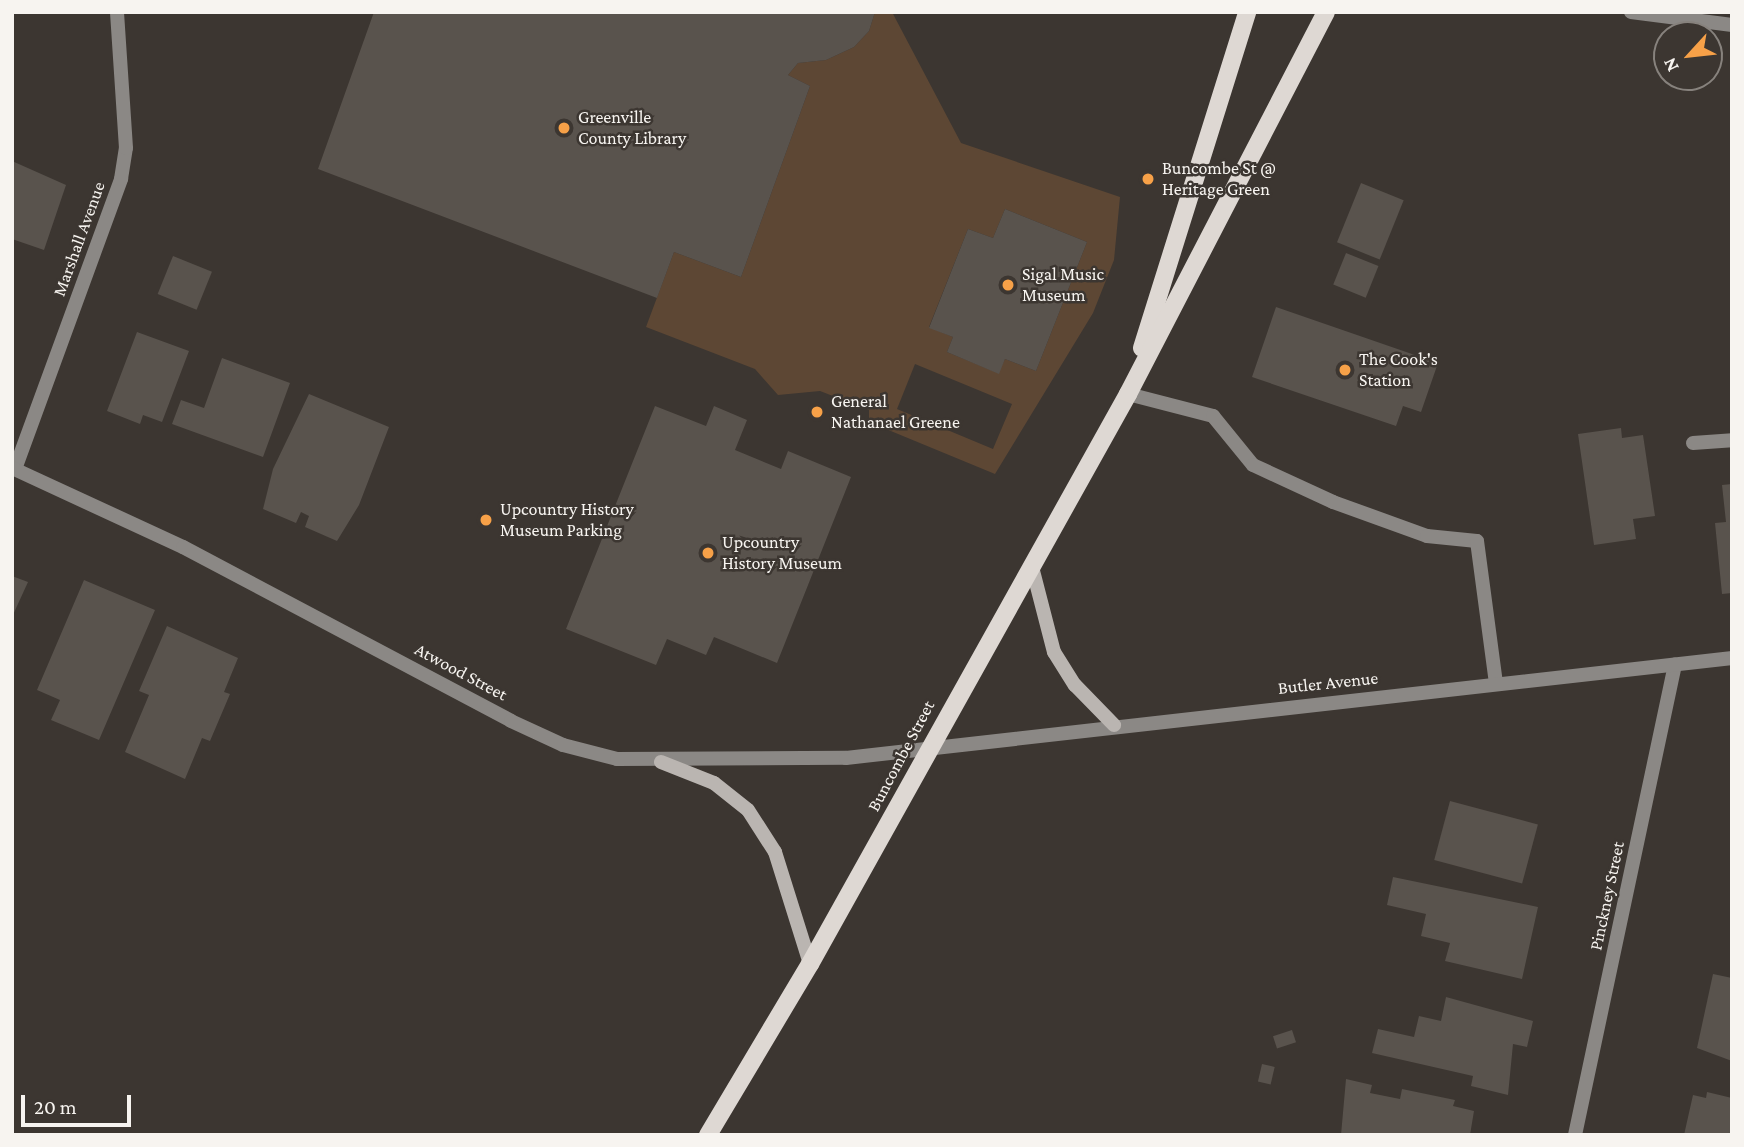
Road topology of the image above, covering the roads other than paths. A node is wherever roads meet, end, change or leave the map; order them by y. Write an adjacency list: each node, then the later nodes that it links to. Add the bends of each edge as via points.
1 (117, 12): 9 (street, Marshall Avenue, via 126,148 121,178)
2 (1247, 12): 6 (main road, Buncombe Street)
3 (1326, 12): 6 (main road, Buncombe Street)
4 (1631, 12): 5 (street)
5 (1732, 24)
6 (1128, 394): 10 (main road, Buncombe Street); 13 (street, via 1213,416 1253,465 1333,502 1427,536 1477,541)
7 (1732, 440): 8 (street)
8 (1693, 443)
9 (14, 468): 16 (street, Atwood Street, via 183,547 563,745 617,759)
10 (1032, 567): 14 (main road, via 1054,652 1075,685); 15 (main road, Buncombe Street)
11 (1732, 657): 12 (street, Butler Avenue)
12 (1675, 664): 13 (street, Butler Avenue); 19 (street, Pinckney Street)
13 (1496, 684): 14 (street, Butler Avenue)
14 (1114, 725): 15 (street, Butler Avenue)
15 (929, 751): 16 (street, Atwood Street, via 846,758); 17 (main road, Buncombe Street)
16 (661, 762): 17 (main road, via 714,783 748,810 775,852)
17 (810, 964): 18 (main road, Buncombe Street)
18 (708, 1135)
19 (1575, 1135)

